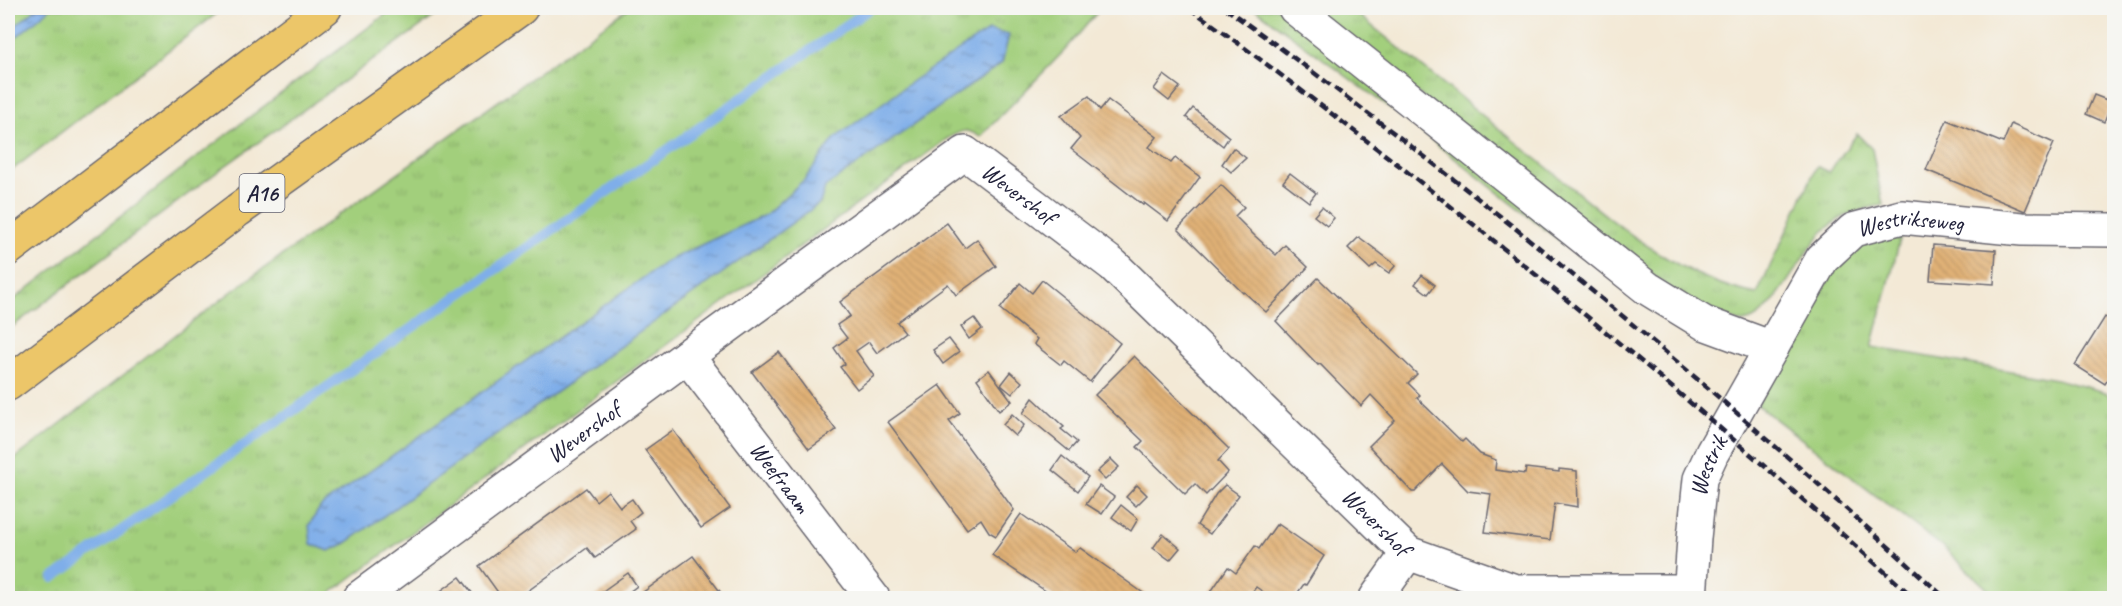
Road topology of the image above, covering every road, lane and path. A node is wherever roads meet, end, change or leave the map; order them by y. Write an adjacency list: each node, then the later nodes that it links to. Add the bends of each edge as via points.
1 (325, 8): 5 (highway)
2 (521, 8): 8 (highway, A16, via 238,210)
3 (1295, 8): 6 (street, via 1647,288 1704,323)
4 (2115, 230): 6 (street, Westrikseweg, via 2022,229 1902,217 1853,230 1822,259)
5 (8, 249)
6 (1772, 348): 10 (street, Westrik, via 1701,478)
7 (687, 356): 9 (street, Wevershof, via 965,153 1113,265); 11 (street, Wevershof); 12 (street, Weefraam)
8 (8, 384)
9 (1408, 554): 10 (street, Wevershof, via 1515,591); 13 (street)
10 (1690, 595)
11 (359, 598)
12 (873, 598)
13 (1376, 598)

